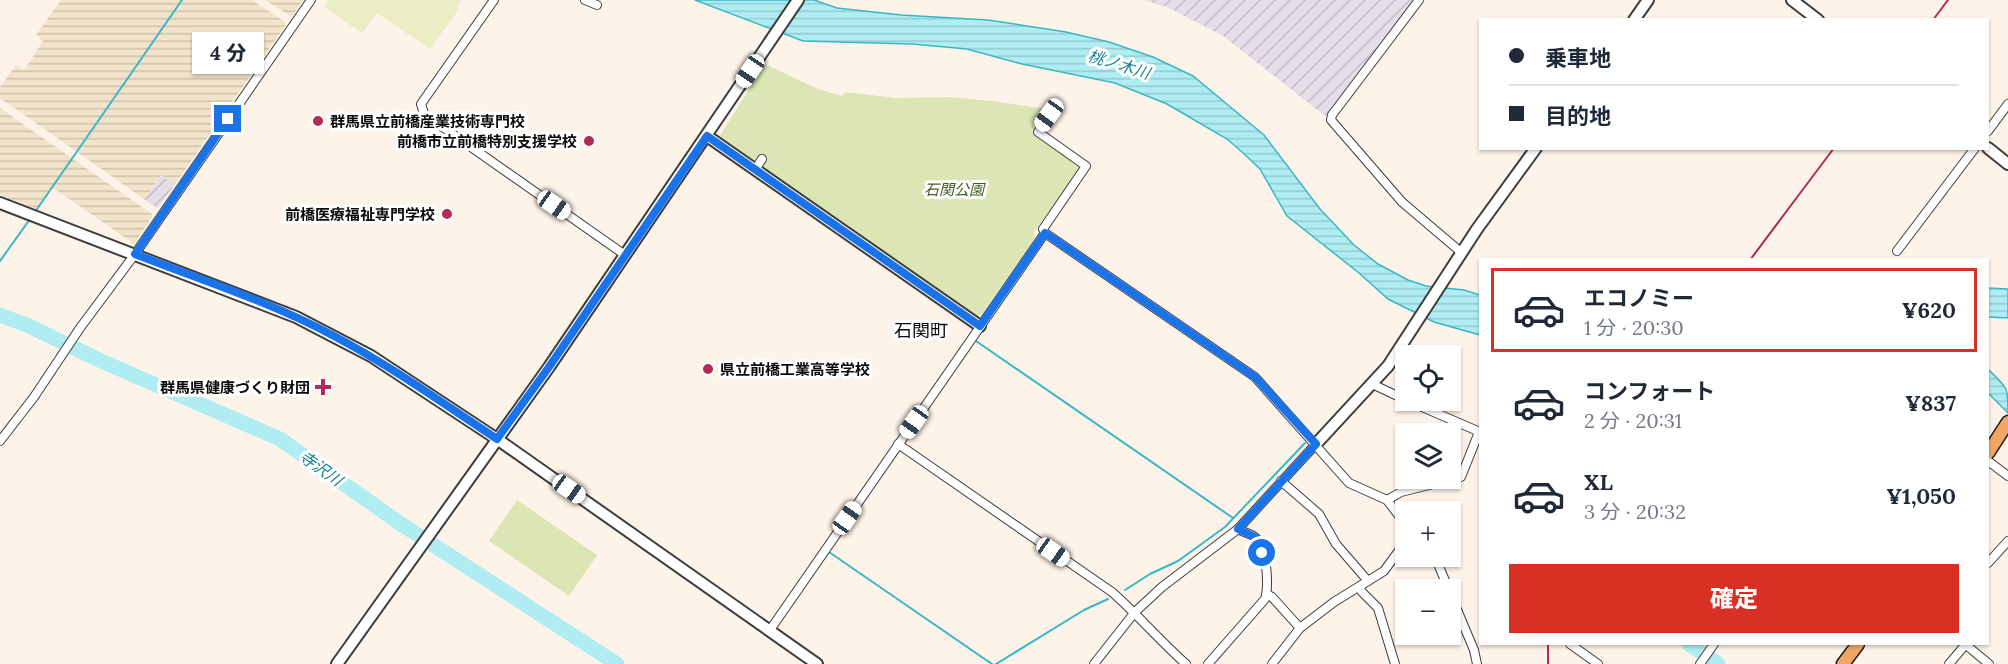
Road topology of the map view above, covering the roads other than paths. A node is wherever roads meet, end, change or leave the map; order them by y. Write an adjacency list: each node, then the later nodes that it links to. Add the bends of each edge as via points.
1 (311, 0): 24 (street)
2 (494, 0): 25 (street, via 421,104 424,114)
3 (585, 0): 8 (street)
4 (798, 0): 14 (street)
5 (1419, 0): 26 (street, via 1331,120 1402,202)
6 (1648, 0): 9 (street)
7 (1792, 0): 10 (street)
8 (597, 5)
9 (1635, 18)
10 (1815, 18)
11 (2008, 104): 13 (street)
12 (1049, 115): 22 (street, via 1038,132 1086,166 1043,229)
13 (1989, 130)
14 (707, 136): 20 (street); 25 (street)
15 (1989, 149): 19 (street)
16 (1535, 150): 26 (street)
17 (1973, 150): 23 (street)
18 (762, 159): 20 (street)
19 (2008, 164)
20 (755, 170): 27 (street)
21 (0, 203): 24 (street)
22 (1045, 233): 27 (street); 37 (street, via 1255,377)
23 (1897, 251)
24 (135, 254): 34 (street, via 334,335); 35 (street)
25 (625, 255): 34 (street)
26 (1459, 257): 28 (street, via 1407,339)
27 (980, 326): 36 (street)
28 (1372, 384): 29 (street); 37 (street)
29 (1395, 395)
30 (1431, 411): 32 (street)
31 (2006, 424): 38 (main road)
32 (1479, 432)
33 (1479, 434): 42 (street, via 1461,477 1401,492)
34 (497, 439): 54 (street); 60 (street)
35 (0, 441)
36 (898, 444): 51 (street, via 1112,592); 54 (street)
37 (1316, 444): 41 (street); 42 (street, via 1349,483)
38 (1989, 451)
39 (1989, 462): 40 (street)
40 (2008, 476)
41 (1281, 481): 44 (street); 48 (street, via 1319,514 1336,544)
42 (1387, 500): 43 (street)
43 (1395, 511)
44 (1238, 529): 50 (street, via 1259,542 1267,567); 51 (street)
45 (2008, 541): 47 (street)
46 (1395, 556): 48 (street, via 1384,571)
47 (1989, 562)
48 (1368, 581): 49 (street)
49 (1359, 587): 53 (street); 66 (street, via 1378,608)
50 (1266, 594): 53 (street); 64 (street)
51 (1135, 612): 62 (street); 63 (street)
52 (1461, 618): 67 (street)
53 (1300, 628): 65 (street)
54 (770, 630): 61 (street)
55 (1571, 645): 68 (street)
56 (1713, 645): 69 (street)
57 (1857, 645): 70 (main road)
58 (1964, 645): 71 (street)
59 (1966, 645): 72 (street)
60 (337, 664)
61 (816, 664)
62 (1094, 664)
63 (1186, 664)
64 (1208, 664)
65 (1272, 664)
66 (1395, 664)
67 (1477, 664)
68 (1598, 664)
69 (1701, 664)
70 (1842, 664)
71 (1949, 664)
72 (1989, 664)

